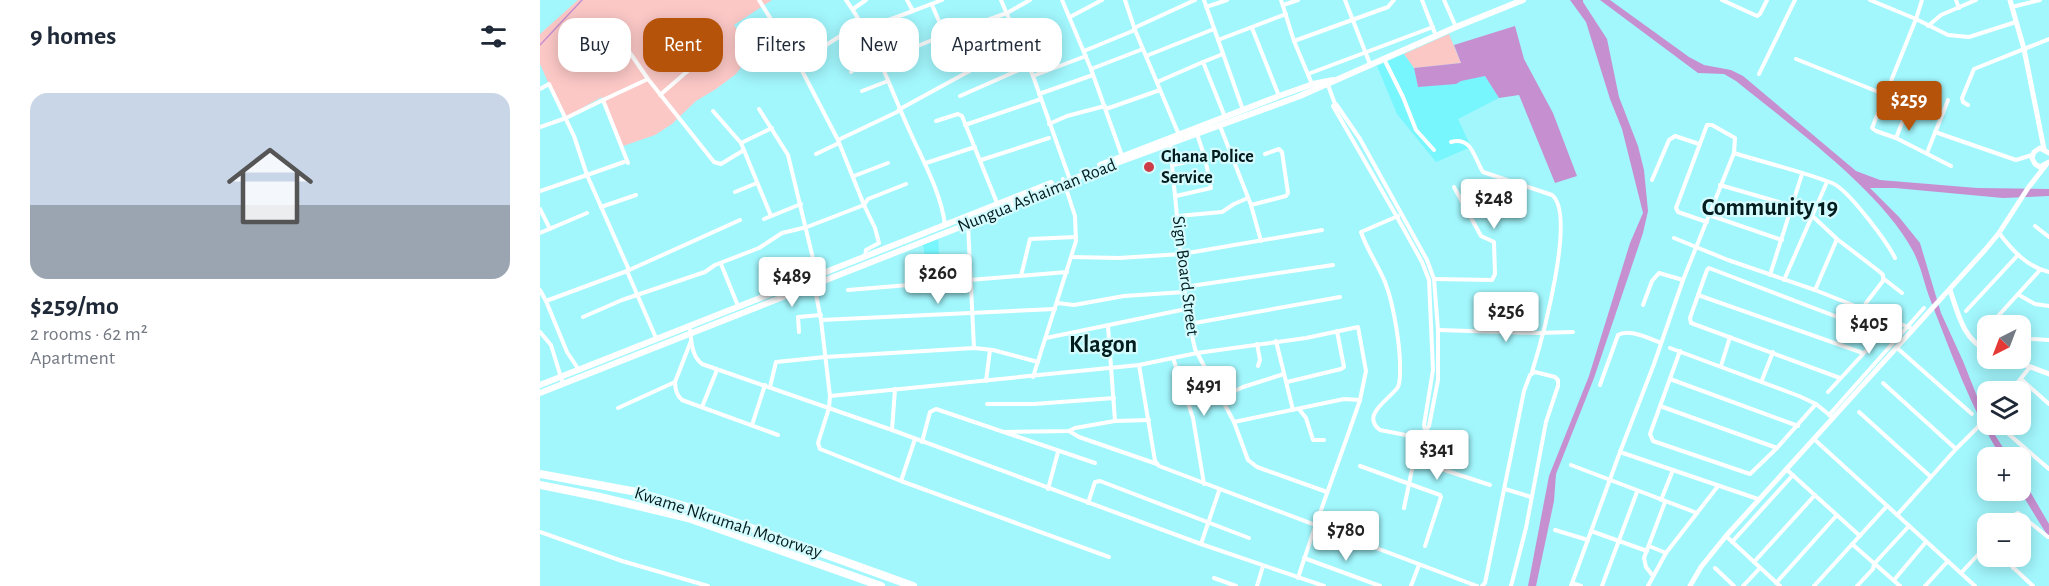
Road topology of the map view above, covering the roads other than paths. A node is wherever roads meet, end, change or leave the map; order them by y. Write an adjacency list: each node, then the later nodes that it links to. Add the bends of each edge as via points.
1 (759, 0): 41 (street)
2 (846, 0): 36 (street)
3 (866, 0): 36 (street)
4 (908, 0): 37 (street)
5 (942, 0): 31 (street)
6 (1001, 0): 38 (street)
7 (1030, 0): 38 (street)
8 (1062, 0): 40 (street)
9 (1102, 0): 40 (street)
10 (1125, 0): 54 (street)
11 (1195, 0): 54 (street)
12 (1204, 0): 34 (street)
13 (1227, 0): 34 (street)
14 (1298, 0): 30 (street)
15 (1346, 0): 47 (street)
16 (1394, 0): 47 (street)
17 (1422, 0): 51 (street)
18 (1444, 0): 52 (street)
19 (1523, 0): 52 (main road, Nungua Ashaiman Road)
20 (1722, 0): 21 (street, via 1756,16)
21 (1767, 0)
22 (1795, 0): 80 (street)
23 (1870, 0): 32 (street)
24 (1882, 0): 32 (street)
25 (1920, 0): 48 (street)
26 (1956, 0): 35 (street)
27 (1976, 0): 35 (street)
28 (2010, 0): 33 (street)
29 (2040, 0): 33 (street)
30 (1282, 3): 39 (street)
31 (932, 5): 37 (street); 44 (street)
32 (1886, 6): 48 (street)
33 (2012, 7): 49 (street)
34 (1206, 8): 55 (street)
35 (1959, 8): 50 (street)
36 (853, 9): 42 (street)
37 (913, 11): 43 (street)
38 (1006, 13): 45 (street); 46 (street)
39 (1286, 14): 53 (street); 59 (street)
40 (1070, 17): 62 (street)
41 (770, 18)
42 (858, 18)
43 (894, 18)
44 (938, 18)
45 (992, 18)
46 (1008, 18)
47 (1352, 19): 59 (street); 63 (street)
48 (1916, 19): 50 (street); 93 (street)
49 (2016, 22): 50 (street, via 1969,37 1948,36); 61 (street)
50 (1928, 26)
51 (1433, 27): 56 (street); 63 (street)
52 (1456, 27): 56 (main road, Nungua Ashaiman Road)
53 (1252, 28): 58 (street); 95 (street)
54 (1134, 29): 60 (street); 62 (street)
55 (1214, 29): 58 (street); 67 (street)
56 (1437, 36): 68 (main road, Nungua Ashaiman Road)
57 (2049, 39): 61 (street)
58 (1218, 40): 65 (street)
59 (1294, 41): 79 (street)
60 (1143, 49): 67 (street); 72 (street)
61 (2024, 49): 99 (street, via 1974,69 1962,98); 116 (street)
62 (1084, 51): 66 (street)
63 (1365, 53): 71 (street); 79 (street)
64 (631, 54): 83 (street)
65 (1223, 54): 70 (street); 104 (street)
66 (1086, 56): 72 (street); 82 (street)
67 (1146, 56): 85 (street)
68 (1383, 58): 71 (main road, Nungua Ashaiman Road); 126 (street, via 1416,130)
69 (1796, 59): 93 (street)
70 (1203, 62): 85 (street); 105 (street)
71 (1370, 64): 86 (main road, Nungua Ashaiman Road)
72 (1091, 69): 81 (street)
73 (686, 72): 92 (street)
74 (803, 72): 120 (street)
75 (884, 72): 84 (street)
76 (967, 72): 102 (street)
77 (1014, 72): 94 (street)
78 (1031, 72): 82 (street)
79 (1308, 74): 88 (street)
80 (1759, 74)
81 (1093, 75): 96 (street); 100 (street)
82 (1033, 76): 96 (street)
83 (648, 79): 92 (street); 97 (street)
84 (888, 81): 91 (street); 102 (street)
85 (1157, 82): 90 (street)
86 (1330, 82): 88 (main road, Nungua Ashaiman Road); 169 (street, via 1335,104)
87 (1917, 84): 118 (street)
88 (1314, 87): 95 (main road, Nungua Ashaiman Road); 110 (main road, Nungua Ashaiman Road)
89 (540, 88): 106 (street, via 549,84)
90 (1160, 90): 100 (street); 115 (street)
91 (862, 91)
92 (660, 95): 125 (street, via 714,162 721,164)
93 (1886, 95): 118 (street, via 1872,128)
94 (960, 96)
95 (1279, 96): 104 (main road, Nungua Ashaiman Road)
96 (1040, 97): 108 (street); 109 (street)
97 (603, 100): 106 (street); 143 (street, via 626,163)
98 (1948, 100): 113 (street)
99 (1968, 105)
100 (1106, 108): 108 (street); 133 (street)
101 (759, 109): 112 (street)
102 (900, 109): 120 (street); 137 (street)
103 (713, 111): 122 (street)
104 (1243, 111): 105 (main road, Nungua Ashaiman Road)
105 (1225, 117): 115 (main road, Nungua Ashaiman Road)
106 (566, 118): 111 (street); 143 (street)
107 (936, 121): 109 (street, via 958,114)
108 (1049, 124): 145 (street)
109 (965, 125): 124 (street)
110 (1220, 125): 114 (main road, Nungua Ashaiman Road); 157 (street)
111 (540, 127)
112 (772, 128): 122 (street); 158 (street, via 788,155)
113 (1935, 132): 128 (street, via 2016,160); 130 (street)
114 (1197, 133): 115 (main road, Nungua Ashaiman Road); 134 (street)
115 (1179, 136): 119 (main road, Nungua Ashaiman Road)
116 (2041, 137): 127 (street); 128 (street)
117 (1049, 138): 135 (street)
118 (1896, 138): 130 (street)
119 (1169, 140): 133 (main road, Nungua Ashaiman Road); 140 (street, Sign Board Street); 145 (main road, Nungua Ashaiman Road)
120 (839, 141): 131 (street); 144 (street)
121 (1451, 142): 244 (street, via 1465,141 1483,172 1552,195 1558,201 1560,238 1554,292)
122 (741, 143): 125 (street)
123 (1699, 144): 129 (street, via 1710,124 1735,138); 146 (street, via 1672,137); 173 (street, via 1676,208)
124 (975, 147): 135 (street); 137 (street)
125 (744, 150): 148 (street)
126 (1434, 150)
127 (2048, 151): 128 (street)
128 (2034, 152): 138 (street)
129 (1734, 153): 142 (street); 151 (street)
130 (1927, 153): 141 (street)
131 (816, 154)
132 (1265, 154): 161 (street, via 1279,149 1282,152 1288,193)
133 (1122, 157): 145 (main road, Nungua Ashaiman Road)
134 (1205, 158): 140 (street); 156 (street, via 1211,188)
135 (981, 160): 159 (street)
136 (888, 163): 144 (street)
137 (926, 163): 175 (street)
138 (2035, 164): 139 (street); 149 (street)
139 (2047, 164): 149 (street)
140 (1173, 165): 156 (street, Sign Board Street)
141 (1952, 166)
142 (1802, 174): 147 (street); 162 (street)
143 (587, 175): 153 (street); 163 (street)
144 (854, 176): 160 (street)
145 (1066, 179): 159 (main road, Nungua Ashaiman Road); 174 (main road, Nungua Ashaiman Road); 182 (street)
146 (1652, 180)
147 (1827, 182): 170 (street); 193 (street, via 1842,190 1862,212)
148 (757, 183): 154 (street); 167 (street)
149 (2032, 183): 181 (street)
150 (906, 184): 160 (street, via 868,199)
151 (1720, 185): 162 (street); 166 (street)
152 (1454, 188): 204 (street, via 1481,236 1494,242 1496,274 1492,280)
153 (540, 191)
154 (735, 192)
155 (636, 195): 163 (street)
156 (1176, 196): 168 (street, Sign Board Street)
157 (1248, 198): 161 (street); 168 (street, via 1222,212)
158 (801, 204): 167 (street); 177 (street)
159 (998, 204): 175 (main road, Nungua Ashaiman Road)
160 (864, 205): 177 (street); 191 (street, via 880,241 866,250)
161 (1251, 205): 187 (street)
162 (1793, 205): 170 (street); 186 (street)
163 (601, 207): 197 (street)
164 (540, 209): 178 (street)
165 (587, 213): 178 (street)
166 (1709, 215): 173 (street); 186 (street)
167 (771, 216): 171 (street)
168 (1178, 216): 189 (street, Sign Board Street)
169 (1399, 216): 204 (street, via 1427,260); 322 (street, via 1360,232 1388,291 1401,362 1398,386 1378,407 1373,422 1380,430)
170 (1812, 216): 185 (street); 207 (street)
171 (764, 219)
172 (740, 220): 197 (street)
173 (1707, 222): 188 (street)
174 (968, 224): 203 (street); 208 (main road, Nungua Ashaiman Road)
175 (945, 225): 191 (main road, Nungua Ashaiman Road)
176 (2035, 225): 184 (street)
177 (807, 226): 194 (street, via 782,233); 201 (street)
178 (550, 229): 180 (street)
179 (1322, 230): 187 (street)
180 (540, 233)
181 (1999, 233): 190 (street); 213 (street)
182 (1076, 237): 192 (street); 202 (street, via 1030,240)
183 (1674, 237): 188 (street)
184 (2049, 237)
185 (1837, 239): 205 (street); 212 (street)
186 (1782, 240): 200 (street)
187 (1261, 241): 189 (street)
188 (1697, 247): 200 (street); 206 (street)
189 (1182, 254): 192 (street); 211 (street, Sign Board Street)
190 (2019, 255): 196 (street); 228 (street)
191 (865, 256): 201 (main road, Nungua Ashaiman Road)
192 (1072, 258): 199 (street)
193 (1895, 258)
194 (721, 264): 215 (street); 222 (street)
195 (1333, 265): 211 (street)
196 (2040, 270): 198 (street); 217 (street)
197 (628, 271): 215 (street); 219 (street)
198 (2049, 272)
199 (1067, 273): 202 (street); 220 (street)
200 (1770, 275): 207 (street)
201 (815, 276): 208 (street); 222 (main road, Nungua Ashaiman Road)
202 (1021, 276): 203 (street)
203 (971, 279): 210 (street); 229 (street)
204 (1432, 279): 239 (street); 318 (street, via 1433,370)
205 (1884, 279): 214 (street); 224 (street)
206 (1683, 280): 221 (street, via 1659,273); 253 (street)
207 (1784, 280): 212 (street)
208 (815, 285): 230 (street); 238 (main road, Nungua Ashaiman Road)
209 (540, 290): 219 (street)
210 (848, 290)
211 (1185, 290): 220 (street, via 1074,305); 226 (street, Sign Board Street)
212 (1815, 290): 224 (street)
213 (1950, 290): 237 (street); 255 (street, via 1966,333)
214 (1902, 293)
215 (638, 295): 232 (street); 247 (street)
216 (1698, 295): 245 (street, via 1709,268); 246 (street, via 1689,321); 263 (street)
217 (2019, 295): 223 (street); 231 (street)
218 (1340, 297): 234 (street)
219 (546, 301): 273 (street, via 567,352)
220 (1057, 303): 225 (street)
221 (1643, 305)
222 (738, 306): 238 (main road, Nungua Ashaiman Road)
223 (2049, 306)
224 (1864, 308): 237 (street)
225 (1055, 309): 229 (street); 248 (street)
226 (1186, 309): 234 (street, Sign Board Street); 235 (street)
227 (1924, 309): 237 (street)
228 (1966, 311)
229 (972, 314): 233 (street); 257 (street)
230 (820, 315): 233 (street); 242 (street, via 798,317)
231 (2000, 315)
232 (583, 317)
233 (821, 320): 264 (street)
234 (1189, 324): 262 (street, Sign Board Street)
235 (1108, 326): 248 (street); 271 (street)
236 (1889, 326): 245 (street)
237 (1911, 328): 256 (street); 309 (street)
238 (689, 329): 247 (main road, Nungua Ashaiman Road); 251 (street); 282 (main road, Nungua Ashaiman Road)
239 (1438, 330): 244 (street); 318 (street, via 1438,380 1434,408)
240 (1338, 331): 252 (street); 286 (street, via 1344,366); 297 (street, via 1358,327 1366,371)
241 (540, 332): 282 (street, via 550,345)
242 (799, 332)
243 (1573, 332): 244 (street)
244 (1544, 333): 275 (street)
245 (1882, 334): 263 (street)
246 (1731, 337): 261 (street); 269 (street)
247 (656, 338): 273 (main road, Nungua Ashaiman Road)
248 (1046, 338): 266 (street)
249 (2031, 339): 250 (street)
250 (2049, 340)
251 (690, 341): 274 (street, via 697,361); 285 (street)
252 (1276, 341): 254 (street); 277 (street)
253 (1661, 343): 288 (street, via 1622,332); 330 (street)
254 (1257, 344): 262 (street); 268 (street)
255 (1977, 346)
256 (1896, 347): 308 (street); 309 (street)
257 (974, 348): 259 (street); 264 (street)
258 (1670, 348): 260 (street)
259 (990, 350): 266 (street); 284 (street)
260 (1680, 351): 269 (street); 280 (street)
261 (1773, 352): 279 (street); 283 (street)
262 (1197, 353): 265 (street); 296 (street, Sign Board Street)
263 (1863, 353): 279 (street)
264 (825, 357): 290 (street, via 776,362); 294 (street)
265 (1173, 358): 267 (street); 345 (street, via 1193,418)
266 (1038, 362): 278 (street)
267 (1139, 365): 271 (street); 310 (street)
268 (1258, 366)
269 (1721, 366): 283 (street)
270 (2031, 367): 276 (street)
271 (1111, 368): 278 (street); 295 (street)
272 (2028, 369): 281 (street)
273 (579, 370): 282 (main road, Nungua Ashaiman Road)
274 (717, 370): 290 (street); 302 (street)
275 (1532, 372): 350 (street, via 1524,391); 355 (street, via 1558,380)
276 (2049, 374)
277 (1284, 375): 286 (street); 296 (street)
278 (1033, 377): 284 (street)
279 (1840, 378): 292 (street)
280 (1670, 379): 301 (street); 314 (street)
281 (2021, 379): 300 (street)
282 (562, 380): 289 (main road, Nungua Ashaiman Road); 293 (main road, Nungua Ashaiman Road)
283 (1762, 380): 299 (street)
284 (986, 381): 291 (street)
285 (675, 382): 302 (street, via 679,398); 303 (street)
286 (1287, 382): 306 (street)
287 (1883, 383): 328 (street)
288 (1600, 384)
289 (540, 385)
290 (768, 386): 304 (street); 313 (street)
291 (895, 389): 294 (street); 316 (street)
292 (1828, 392)
293 (540, 393)
294 (830, 396): 304 (street)
295 (1114, 398): 298 (street); 311 (street)
296 (1220, 398): 312 (street, Sign Board Street)
297 (1360, 400): 305 (street, via 1344,399); 352 (street)
298 (987, 404)
299 (1816, 404): 309 (street); 314 (street)
300 (2049, 404)
301 (1660, 406): 327 (street); 327 (street, via 1650,434 1653,441 1747,474)
302 (702, 407): 313 (street)
303 (618, 408)
304 (829, 408): 316 (street); 342 (street, via 818,443 820,449)
305 (1299, 409): 306 (street); 325 (street, via 1313,440)
306 (1293, 410): 312 (street)
307 (1858, 412): 341 (street)
308 (1972, 414)
309 (1831, 416): 324 (street)
310 (1149, 420): 311 (street); 333 (street)
311 (1115, 421): 317 (street)
312 (1234, 422): 352 (street, Sign Board Street, via 1253,464)
313 (752, 425): 320 (street)
314 (1798, 426): 327 (street)
315 (1977, 428): 328 (street)
316 (892, 430): 323 (street)
317 (1069, 430): 319 (street); 333 (street)
318 (1425, 430): 322 (street)
319 (1001, 432): 326 (street, via 933,410); 329 (street)
320 (778, 435)
321 (2010, 435): 337 (street)
322 (1421, 438): 331 (street)
323 (915, 439): 326 (street); 342 (street)
324 (1814, 439): 336 (street); 359 (street)
325 (1324, 440)
326 (922, 442): 349 (street)
327 (1778, 448)
328 (1956, 449): 341 (street)
329 (1058, 452): 332 (street); 349 (street)
330 (1620, 452): 338 (street); 343 (street)
331 (1414, 460): 344 (street); 346 (street)
332 (1095, 463)
333 (1157, 465): 345 (street)
334 (1571, 465): 343 (street)
335 (1360, 466): 344 (street)
336 (1786, 469): 340 (street); 356 (street)
337 (2049, 469)
338 (1672, 470): 348 (street); 357 (street)
339 (540, 474): 404 (highway, Kwame Nkrumah Motorway, via 637,492 707,513)
340 (1793, 475): 354 (street); 377 (street)
341 (1931, 477): 363 (street)
342 (901, 481): 385 (street)
343 (1609, 481): 353 (street); 369 (street)
344 (1408, 483): 360 (street); 381 (street, via 1441,497)
345 (1205, 485): 351 (street)
346 (1490, 485)
347 (540, 486): 403 (highway, Kwame Nkrumah Motorway, via 688,518)
348 (1718, 486): 356 (street); 361 (street)
349 (1048, 489): 358 (street)
350 (1505, 489): 355 (street); 411 (street)
351 (1219, 490): 365 (street); 366 (street)
352 (1327, 492): 366 (street)
353 (1637, 492): 357 (street); 376 (street)
354 (1815, 495): 362 (street); 388 (street)
355 (1532, 497): 412 (street)
356 (1759, 500): 371 (street)
357 (1663, 501): 361 (street); 382 (street)
358 (1088, 503): 365 (street, via 1095,482 1100,481); 379 (street)
359 (1887, 506): 363 (street); 372 (street)
360 (1404, 508)
361 (1697, 513): 383 (street)
362 (1837, 515): 372 (street); 400 (street)
363 (1898, 516): 367 (street)
364 (2031, 523): 373 (street)
365 (1208, 524): 374 (street); 379 (street)
366 (1315, 526): 386 (street); 390 (street)
367 (1909, 526): 378 (street); 389 (street)
368 (1555, 530): 375 (street)
369 (1591, 531): 375 (street); 376 (street)
370 (540, 532): 402 (street)
371 (1726, 536): 377 (street); 416 (street)
372 (1860, 536): 380 (street)
373 (2048, 537)
374 (1249, 538)
375 (1588, 540): 401 (street)
376 (1619, 541): 382 (street); 414 (street)
377 (1732, 542): 388 (street)
378 (1926, 542): 387 (street); 399 (street)
379 (1201, 544): 391 (street)
380 (1852, 544): 389 (street); 419 (street)
381 (1425, 546)
382 (1648, 548): 383 (street); 396 (street, via 1644,562)
383 (1666, 553): 396 (street)
384 (1977, 555): 395 (street)
385 (1109, 557)
386 (1304, 558): 398 (street); 408 (street)
387 (1948, 561): 395 (street); 422 (street)
388 (1754, 562): 394 (street)
389 (1874, 564): 399 (street); 420 (street)
390 (1419, 565): 409 (street); 410 (street)
391 (1263, 566): 398 (street); 406 (street)
392 (2013, 567): 424 (street)
393 (1715, 568): 417 (street)
394 (1760, 568): 400 (street); 418 (street)
395 (1961, 573): 423 (street)
396 (1653, 576): 415 (street)
397 (1214, 578): 405 (street)
398 (1298, 578): 407 (street)
399 (1894, 580): 421 (street)
400 (1778, 584)
401 (1572, 585): 413 (street)
402 (708, 586)
403 (880, 586)
404 (913, 586)
405 (1236, 586)
406 (1257, 586)
407 (1324, 586)
408 (1380, 586)
409 (1411, 586)
410 (1476, 586)
411 (1482, 586)
412 (1511, 586)
413 (1581, 586)
414 (1602, 586)
415 (1648, 586)
416 (1690, 586)
417 (1734, 586)
418 (1743, 586)
419 (1814, 586)
420 (1857, 586)
421 (1899, 586)
422 (1925, 586)
423 (1975, 586)
424 (2033, 586)

